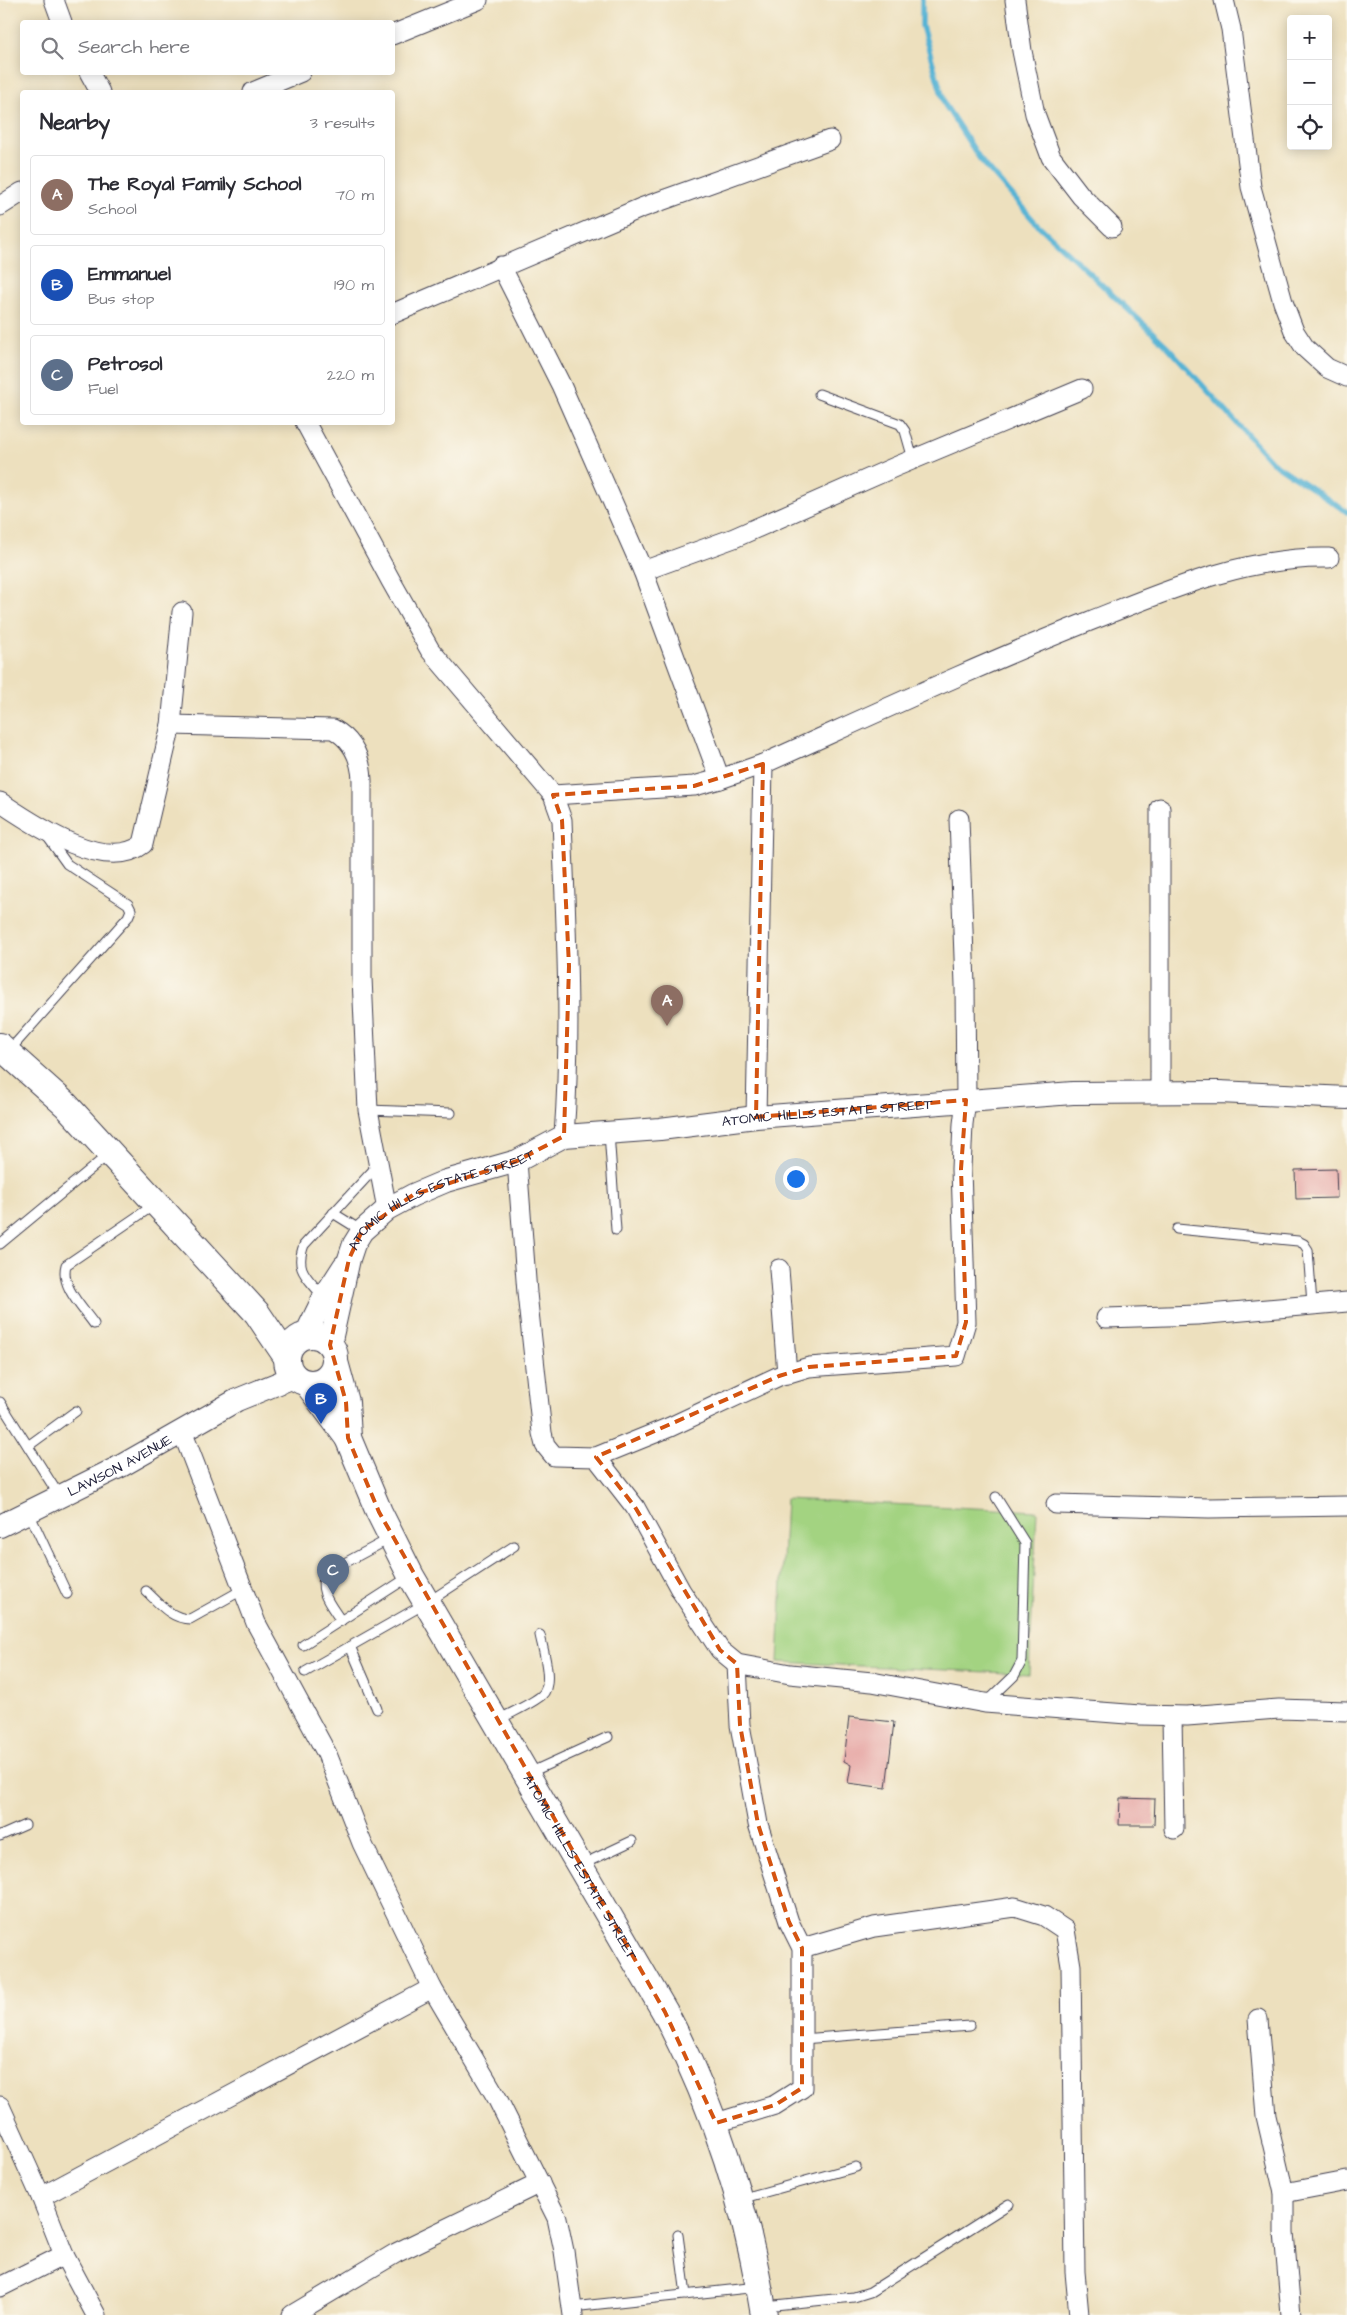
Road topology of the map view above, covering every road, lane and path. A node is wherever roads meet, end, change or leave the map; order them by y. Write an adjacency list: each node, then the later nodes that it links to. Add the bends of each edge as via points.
1 (54, 0): 5 (street)
2 (478, 0): 6 (street)
3 (1015, 0): 14 (street, via 1035,114 1051,157 1081,196)
4 (1224, 0): 17 (street, via 1231,29 1251,187 1283,302 1294,331 1305,348 1327,368)
5 (61, 20)
6 (395, 34)
7 (91, 75): 9 (street)
8 (294, 75): 10 (street)
9 (99, 90)
10 (258, 90)
11 (830, 140): 15 (street, via 641,208)
12 (20, 193): 13 (street)
13 (0, 206)
14 (1112, 228)
15 (501, 266): 16 (street); 23 (street, via 561,385)
16 (395, 313)
17 (1347, 377)
18 (1082, 388): 21 (street)
19 (819, 394): 21 (lane, via 900,424)
20 (307, 425): 28 (street, via 430,650)
21 (913, 459): 23 (street, via 734,538)
22 (1330, 558): 26 (street, via 1299,558 1217,573 1027,646)
23 (643, 571): 27 (street)
24 (182, 612): 25 (street)
25 (171, 725): 32 (street, via 143,844 133,852 118,854 85,848); 37 (street, via 323,728 344,735 352,745 362,780 362,978)
26 (764, 764): 27 (street); 39 (street)
27 (720, 779): 28 (street, via 694,786)
28 (553, 795): 41 (street, via 562,820 569,966 569,1074)
29 (0, 802): 32 (street)
30 (1160, 808): 34 (street)
31 (959, 819): 36 (street)
32 (42, 830): 33 (lane, via 67,864 128,904 131,910 128,917)
33 (4, 1049): 42 (main road, via 66,1105)
34 (1160, 1091): 35 (street, ATOMIC HILLS ESTATE STREET); 36 (street, ATOMIC HILLS ESTATE STREET)
35 (1347, 1098)
36 (966, 1100): 39 (street, ATOMIC HILLS ESTATE STREET); 61 (street, via 961,1169 966,1322 956,1356 809,1367)
37 (368, 1110): 38 (lane); 44 (street)
38 (451, 1113)
39 (756, 1117): 40 (street, ATOMIC HILLS ESTATE STREET)
40 (609, 1132): 41 (street, ATOMIC HILLS ESTATE STREET); 49 (lane)
41 (564, 1136): 43 (street, ATOMIC HILLS ESTATE STREET)
42 (110, 1154): 45 (main road); 51 (lane)
43 (517, 1161): 46 (street, ATOMIC HILLS ESTATE STREET, via 446,1181); 67 (street, via 527,1293 545,1445 554,1456)
44 (377, 1166): 46 (street); 47 (lane)
45 (156, 1204): 58 (lane, via 66,1265 63,1273 65,1282); 60 (main road)
46 (387, 1209): 50 (street, ATOMIC HILLS ESTATE STREET)
47 (333, 1213): 50 (lane); 54 (lane, via 304,1245 299,1258 300,1267)
48 (1177, 1229): 56 (lane, via 1304,1244 1308,1250)
49 (616, 1230)
50 (362, 1231): 52 (street, ATOMIC HILLS ESTATE STREET)
51 (0, 1244)
52 (349, 1259): 54 (street, ATOMIC HILLS ESTATE STREET); 59 (street, ATOMIC HILLS ESTATE STREET)
53 (779, 1269): 61 (street)
54 (324, 1297): 60 (street, ATOMIC HILLS ESTATE STREET)
55 (1347, 1302): 56 (street)
56 (1312, 1304): 57 (street, via 1197,1315)
57 (1106, 1318)
58 (94, 1324)
59 (332, 1353): 60 (main road, via 319,1336); 60 (main road, via 328,1376 322,1381); 65 (main road, ATOMIC HILLS ESTATE STREET, via 346,1402)
60 (296, 1359): 64 (street, LAWSON AVENUE, via 237,1400); 65 (main road, ATOMIC HILLS ESTATE STREET)
61 (787, 1374): 67 (street)
62 (0, 1402): 66 (lane)
63 (76, 1411): 66 (lane)
64 (182, 1431): 68 (street, LAWSON AVENUE); 77 (street)
65 (348, 1438): 74 (main road, ATOMIC HILLS ESTATE STREET)
66 (28, 1446): 68 (lane)
67 (596, 1457): 85 (street, via 635,1507 681,1591 720,1650)
68 (60, 1497): 72 (street, LAWSON AVENUE)
69 (996, 1497): 87 (lane, via 1025,1544 1022,1661 1014,1676)
70 (1056, 1504): 71 (street, via 1209,1508)
71 (1347, 1506)
72 (29, 1512): 73 (street, LAWSON AVENUE); 79 (lane)
73 (0, 1526)
74 (392, 1538): 76 (main road, ATOMIC HILLS ESTATE STREET); 81 (lane, via 326,1573 322,1590)
75 (514, 1546): 80 (lane)
76 (411, 1576): 80 (main road, ATOMIC HILLS ESTATE STREET); 81 (lane)
77 (242, 1590): 78 (lane, via 190,1619 171,1614); 100 (street, via 256,1623 327,1754 362,1843)
78 (146, 1591)
79 (67, 1594)
80 (428, 1602): 84 (lane); 91 (main road, ATOMIC HILLS ESTATE STREET)
81 (341, 1621): 83 (lane)
82 (540, 1635): 91 (lane, via 548,1675 542,1695)
83 (303, 1645)
84 (350, 1646): 86 (lane); 88 (lane)
85 (737, 1664): 87 (street, via 790,1674 872,1682); 99 (street, via 740,1724 758,1824 789,1922)
86 (305, 1672)
87 (986, 1703): 90 (street)
88 (377, 1709)
89 (1347, 1711): 90 (street, via 1279,1709)
90 (1172, 1716): 95 (street)
91 (496, 1722): 93 (main road, ATOMIC HILLS ESTATE STREET)
92 (608, 1737): 93 (lane)
93 (527, 1774): 98 (main road, ATOMIC HILLS ESTATE STREET)
94 (25, 1825): 96 (lane)
95 (1174, 1829)
96 (0, 1836)
97 (632, 1841): 98 (lane)
98 (578, 1866): 105 (main road, ATOMIC HILLS ESTATE STREET, via 669,2020)
99 (802, 1948): 103 (street); 121 (street, via 874,1927 1015,1907 1044,1916 1065,1930 1071,1966 1075,2272)
100 (432, 1988): 108 (street, via 497,2098); 110 (street)
101 (1258, 2019): 109 (street, via 1266,2116)
102 (970, 2026): 103 (lane)
103 (802, 2039): 105 (street, via 802,2088 775,2105)
104 (0, 2106): 110 (street)
105 (716, 2123): 111 (main road, ATOMIC HILLS ESTATE STREET)
106 (856, 2167): 111 (lane)
107 (1347, 2181): 109 (street)
108 (540, 2183): 118 (street, via 556,2218 564,2250); 120 (street, via 396,2253)
109 (1284, 2193): 122 (street, via 1284,2232)
110 (41, 2197): 114 (street)
111 (740, 2199): 117 (main road, ATOMIC HILLS ESTATE STREET)
112 (1010, 2204): 117 (lane, via 870,2292 854,2297)
113 (678, 2235): 116 (lane)
114 (64, 2255): 115 (street); 119 (street)
115 (0, 2287)
116 (686, 2295): 117 (lane); 118 (lane)
117 (762, 2303)
118 (572, 2311)
119 (96, 2315)
120 (292, 2315)
121 (1079, 2315)
122 (1292, 2315)

